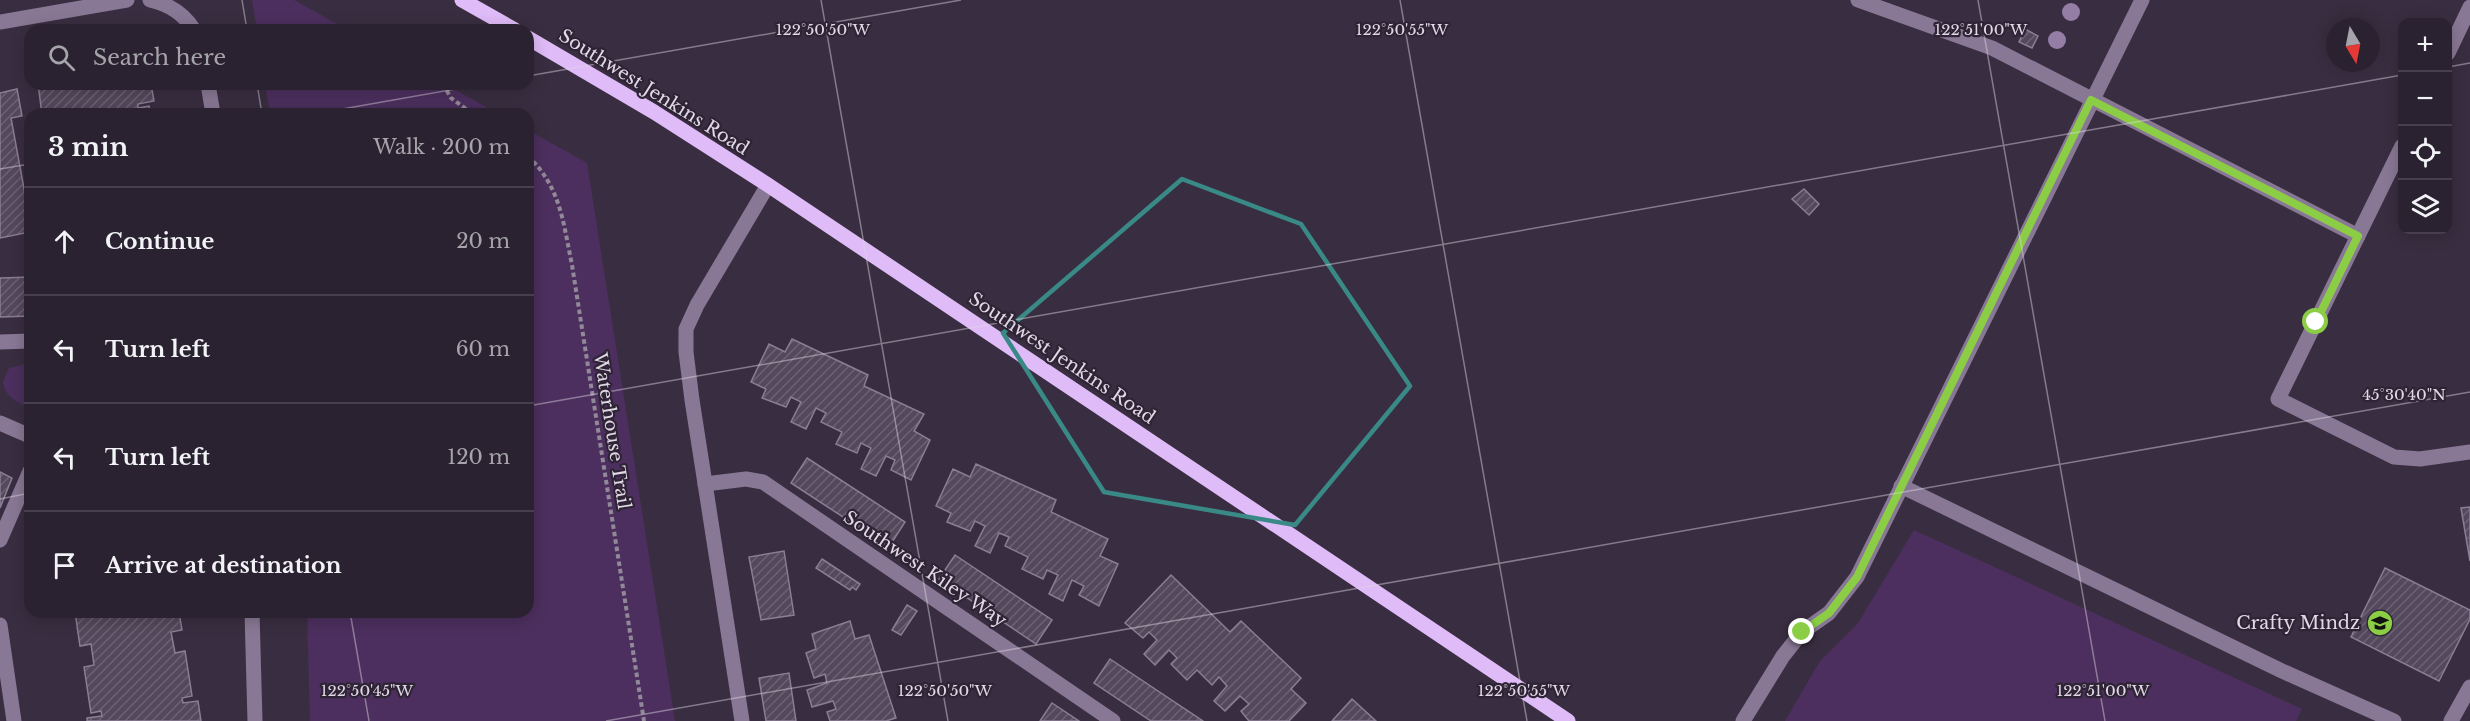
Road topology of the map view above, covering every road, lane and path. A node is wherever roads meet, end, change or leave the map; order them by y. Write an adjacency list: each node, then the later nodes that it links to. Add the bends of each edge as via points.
1 (127, 0): 7 (lane)
2 (150, 0): 8 (lane, via 163,3)
3 (462, 0): 9 (main road)
4 (1858, 0): 14 (lane, via 1992,48)
5 (2142, 0): 14 (lane)
6 (2470, 7): 11 (lane)
7 (0, 22)
8 (190, 24)
9 (504, 24)
10 (534, 42): 19 (main road, Southwest Jenkins Road)
11 (2452, 45)
12 (209, 90): 15 (lane)
13 (446, 90): 16 (path)
14 (2091, 100): 20 (lane); 28 (lane)
15 (212, 108)
16 (465, 108)
17 (2398, 156): 20 (lane)
18 (534, 162): 35 (path, Waterhouse Trail, via 557,195 572,265)
19 (768, 185): 26 (lane, via 686,329); 38 (main road, Southwest Jenkins Road)
20 (2358, 236): 25 (lane, via 2278,399 2394,457 2420,459)
21 (24, 341): 22 (lane)
22 (0, 342)
23 (0, 423): 24 (lane)
24 (24, 433)
25 (2470, 452)
26 (705, 484): 36 (lane); 37 (lane, Southwest Kiley Way, via 747,479 763,482)
27 (24, 485): 29 (lane)
28 (1900, 486): 39 (lane, via 1857,577 1829,613 1802,632); 40 (lane)
29 (0, 540)
30 (252, 618): 34 (lane)
31 (0, 625): 33 (lane)
32 (2470, 687): 41 (lane)
33 (14, 721)
34 (255, 721)
35 (644, 721)
36 (742, 721)
37 (1113, 721)
38 (1568, 721)
39 (1743, 721)
40 (2394, 721)
41 (2451, 721)

